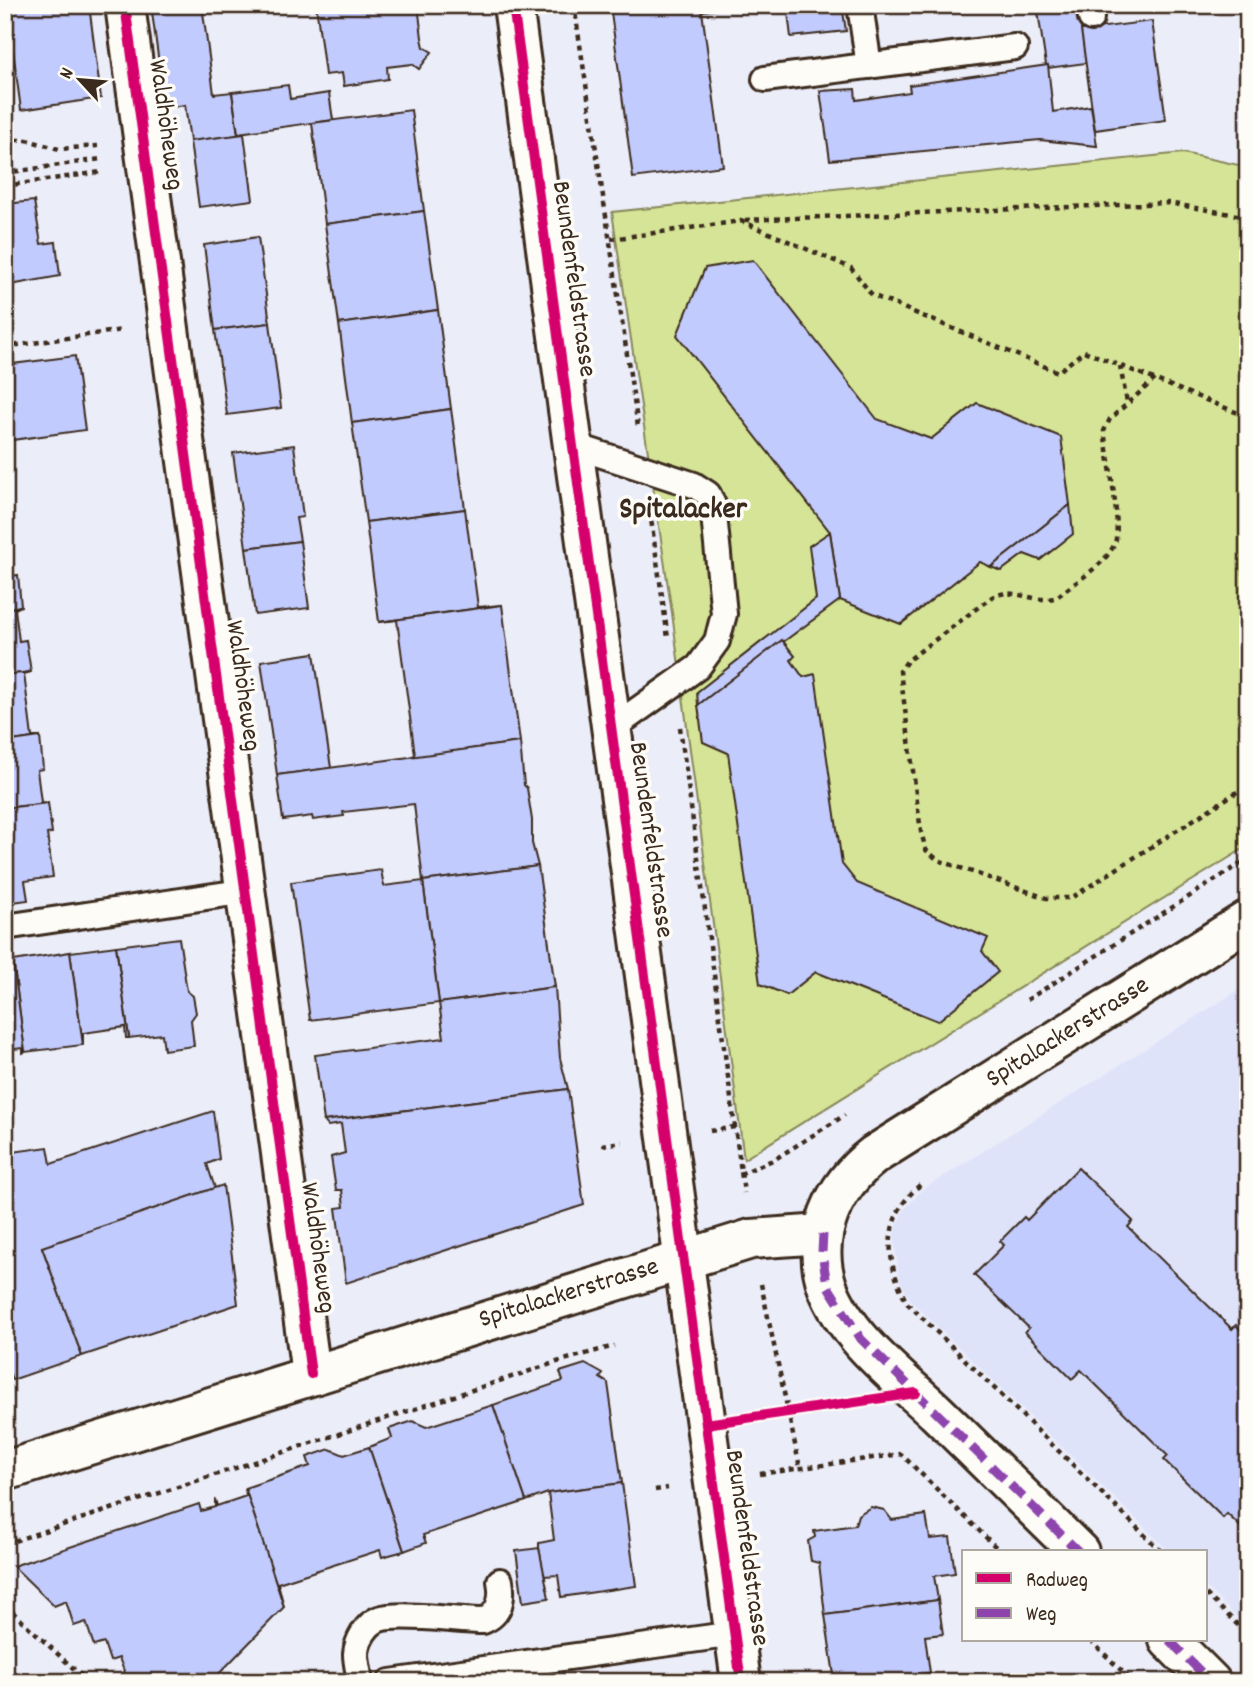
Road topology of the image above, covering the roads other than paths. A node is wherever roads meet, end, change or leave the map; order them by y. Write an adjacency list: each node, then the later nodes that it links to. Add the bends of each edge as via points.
1 (125, 5): 9 (street, Waldhöheweg)
2 (513, 5): 7 (street, Beundenfeldstrasse)
3 (860, 5): 5 (lane)
4 (1015, 47): 5 (lane)
5 (869, 66): 6 (lane)
6 (765, 79)
7 (572, 445): 8 (street, Beundenfeldstrasse); 8 (lane, via 694,485 708,494 713,505 722,628 709,656)
8 (611, 729): 13 (street, Beundenfeldstrasse)
9 (247, 891): 11 (lane); 14 (street, Waldhöheweg)
10 (1248, 920): 12 (street, Spitalackerstrasse, via 874,1155 839,1192)
11 (5, 928)
12 (823, 1234): 13 (street, Spitalackerstrasse, via 751,1239); 16 (street, via 827,1286 861,1339)
13 (683, 1259): 14 (street, Spitalackerstrasse); 18 (street, Beundenfeldstrasse)
14 (311, 1374): 15 (street, Spitalackerstrasse)
15 (5, 1471)
16 (1077, 1550)
17 (500, 1581): 20 (lane, via 499,1606 484,1621 396,1618 372,1624 358,1646)
18 (734, 1634): 21 (lane); 22 (street, Beundenfeldstrasse)
19 (1170, 1642): 23 (street)
20 (360, 1682)
21 (390, 1682)
22 (741, 1682)
23 (1212, 1682)

